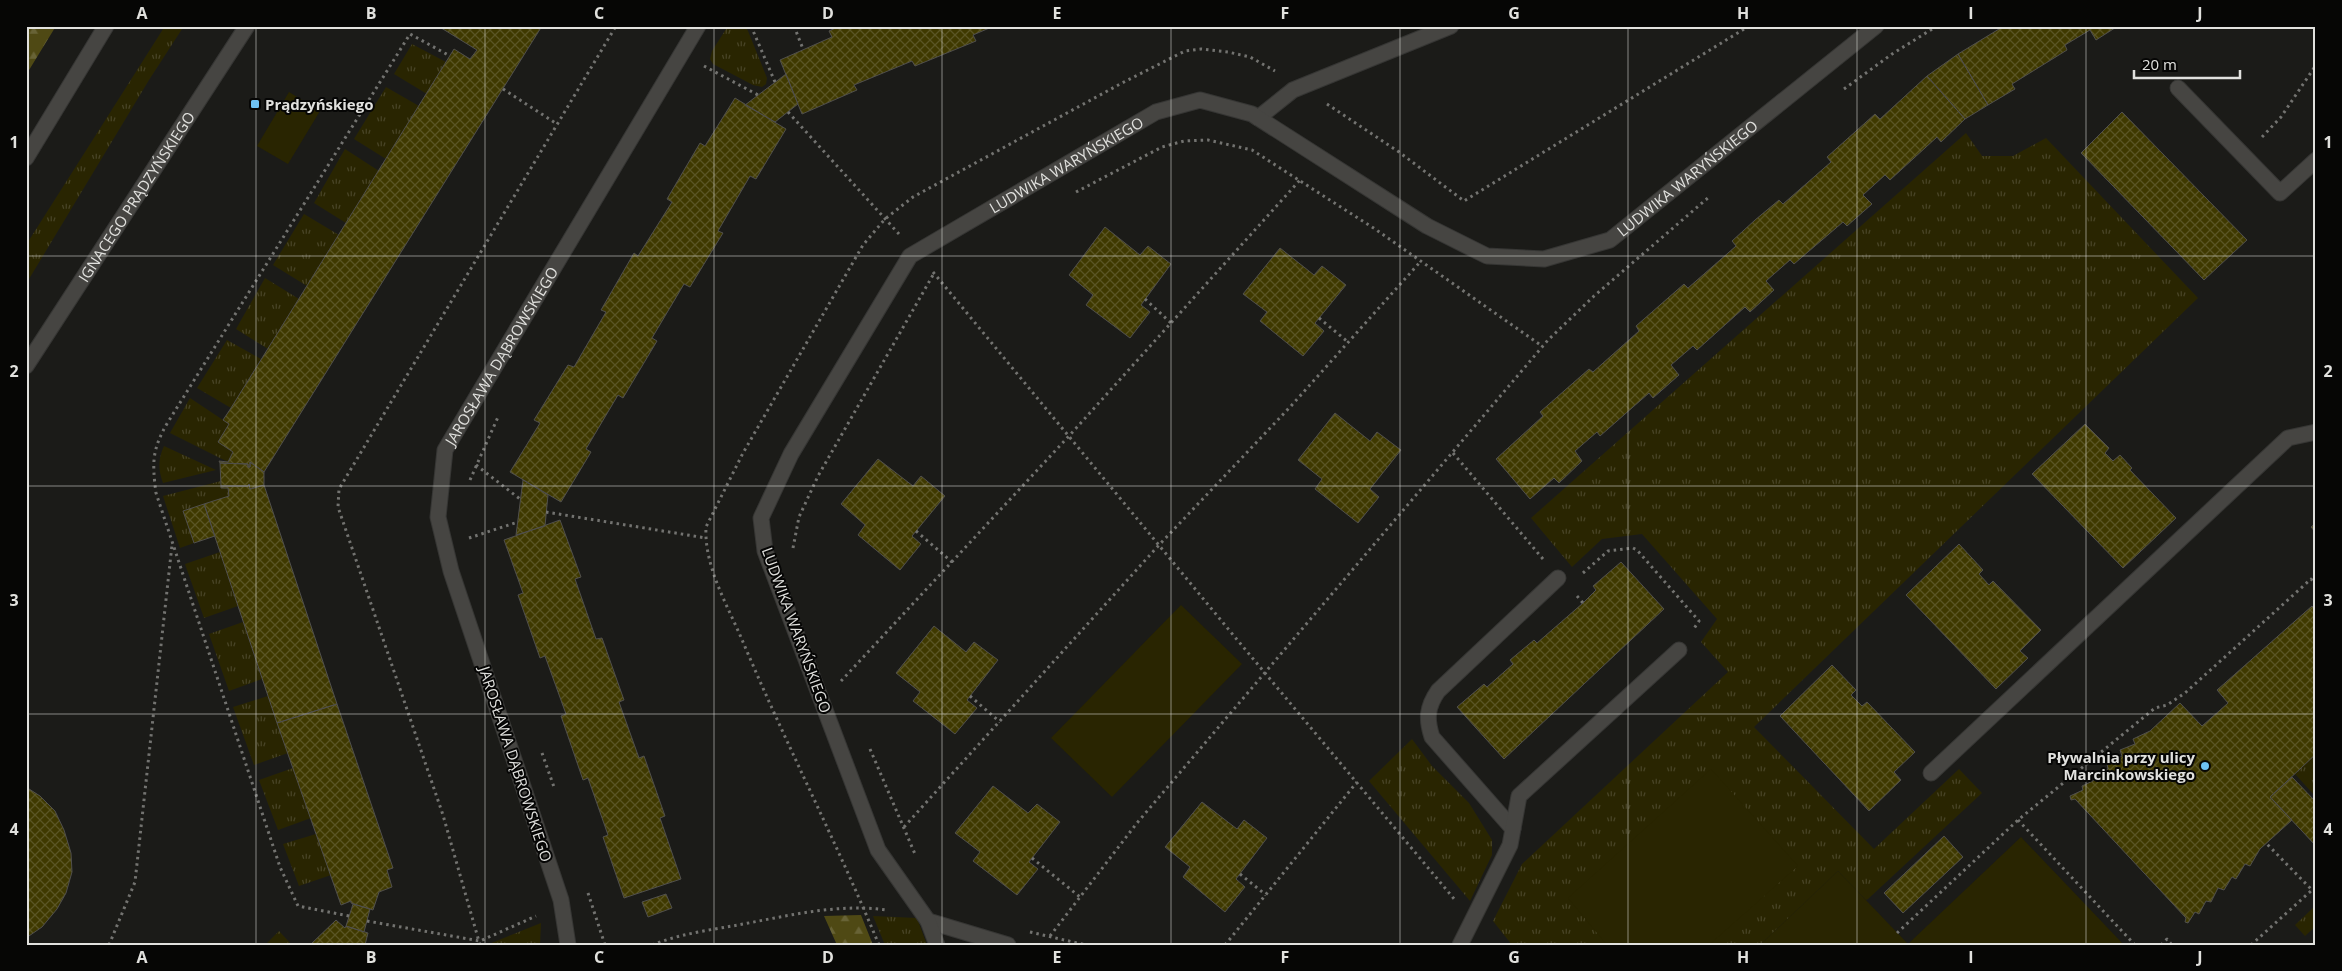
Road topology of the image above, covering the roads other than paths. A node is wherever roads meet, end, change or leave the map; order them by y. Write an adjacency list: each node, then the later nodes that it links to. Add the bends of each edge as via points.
1 (106, 26): 8 (street)
2 (247, 26): 10 (street, IGNACEGO PRĄDZYŃSKIEGO)
3 (698, 26): 17 (street, JAROSŁAWA DĄBROWSKIEGO, via 445,450 438,517 451,571 562,904)
4 (1451, 26): 7 (street, via 1293,90)
5 (1876, 26): 7 (street, LUDWIKA WARYŃSKIEGO, via 1610,240 1544,259 1487,256 1427,226)
6 (2178, 88): 9 (street, via 2280,193)
7 (1258, 118): 16 (street, LUDWIKA WARYŃSKIEGO, via 1200,100 1156,112 910,256 791,454 761,518 765,551 878,850)
8 (26, 158)
9 (2316, 160)
10 (26, 366)
11 (2316, 432): 14 (street, via 2288,438)
12 (1558, 578): 15 (street, via 1438,692 1428,713 1432,737)
13 (1679, 650): 15 (street, via 1519,796)
14 (1931, 774)
15 (1513, 829): 20 (street, via 1510,845)
16 (928, 921): 18 (street, LUDWIKA WARYŃSKIEGO); 19 (street)
17 (568, 945)
18 (938, 945)
19 (1008, 945)
20 (1460, 945)

